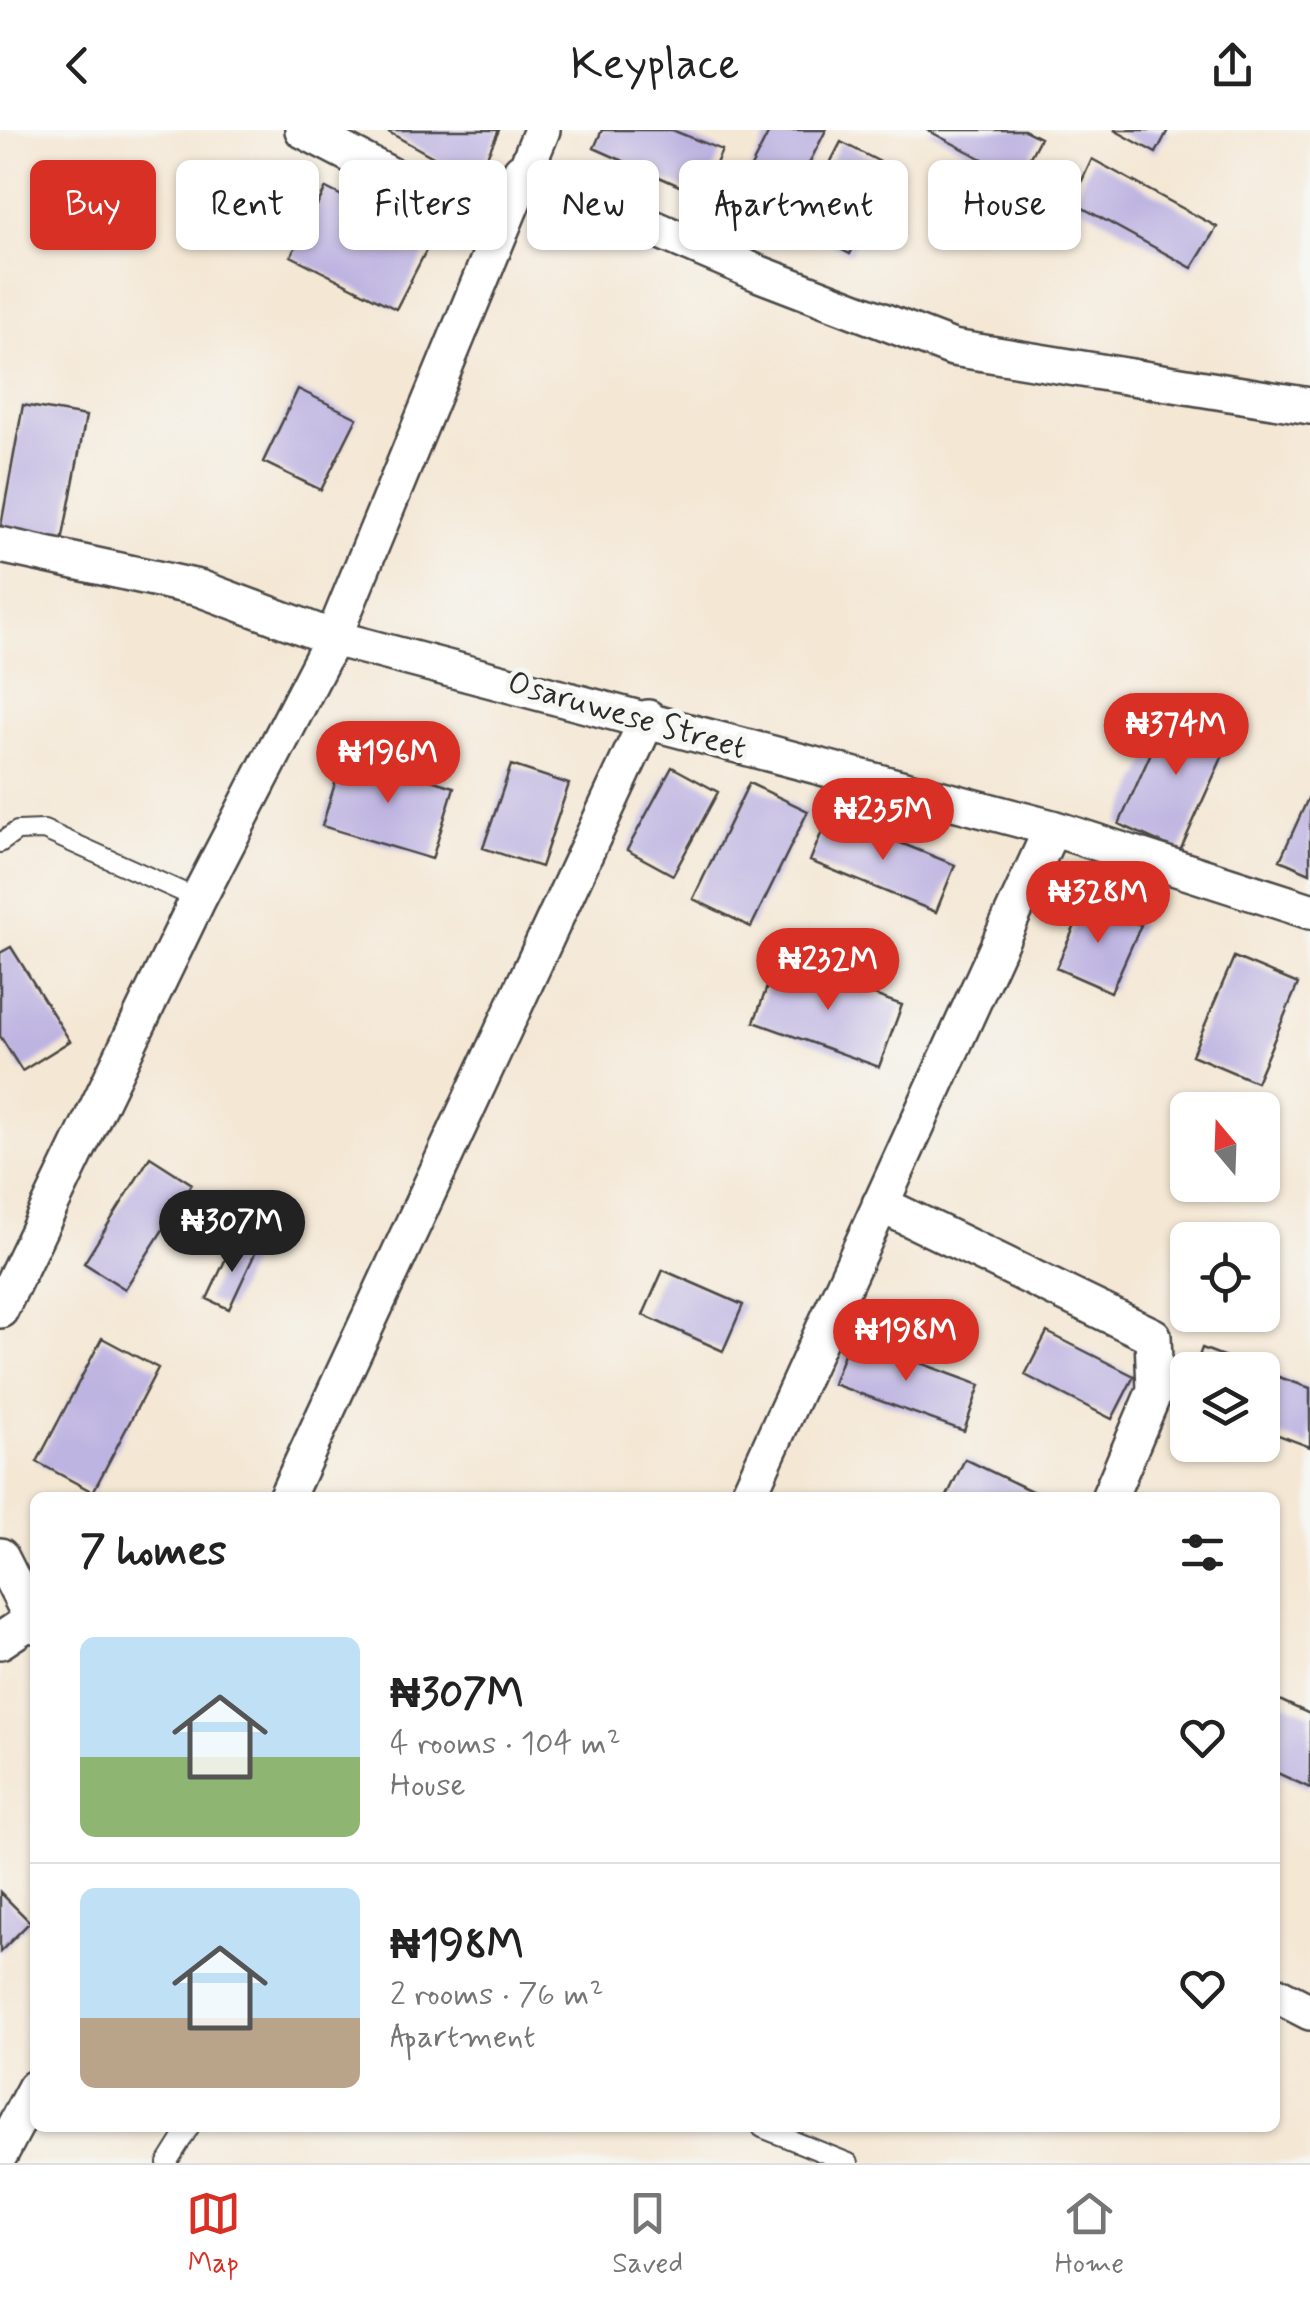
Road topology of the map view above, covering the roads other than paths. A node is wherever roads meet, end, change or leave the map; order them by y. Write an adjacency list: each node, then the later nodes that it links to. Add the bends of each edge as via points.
1 (303, 130): 3 (street)
2 (542, 130): 4 (street)
3 (361, 160)
4 (522, 172): 5 (street); 7 (street, via 953,348)
5 (507, 213)
6 (493, 250): 9 (street)
7 (1310, 406)
8 (0, 546): 9 (street, Osaruwese Street, via 200,588)
9 (333, 638): 10 (street, Osaruwese Street); 13 (street)
10 (648, 718): 11 (street, Osaruwese Street); 17 (street)
11 (1052, 828): 14 (street, Osaruwese Street); 15 (street)
12 (0, 843): 13 (lane, via 16,831 44,830)
13 (198, 899): 16 (street)
14 (1310, 910)
15 (880, 1204): 18 (street); 19 (street, via 1153,1336 1155,1390)
16 (0, 1310)
17 (289, 1492)
18 (750, 1492)
19 (1112, 1492)
20 (0, 1556): 21 (street)
21 (30, 1617)
22 (30, 1625): 23 (street)
23 (0, 1641)
24 (1280, 1997): 25 (street)
25 (1310, 2012)
26 (30, 2097): 29 (street)
27 (186, 2132): 30 (lane)
28 (772, 2132): 31 (lane)
29 (0, 2154)
30 (167, 2163)
31 (850, 2163)

